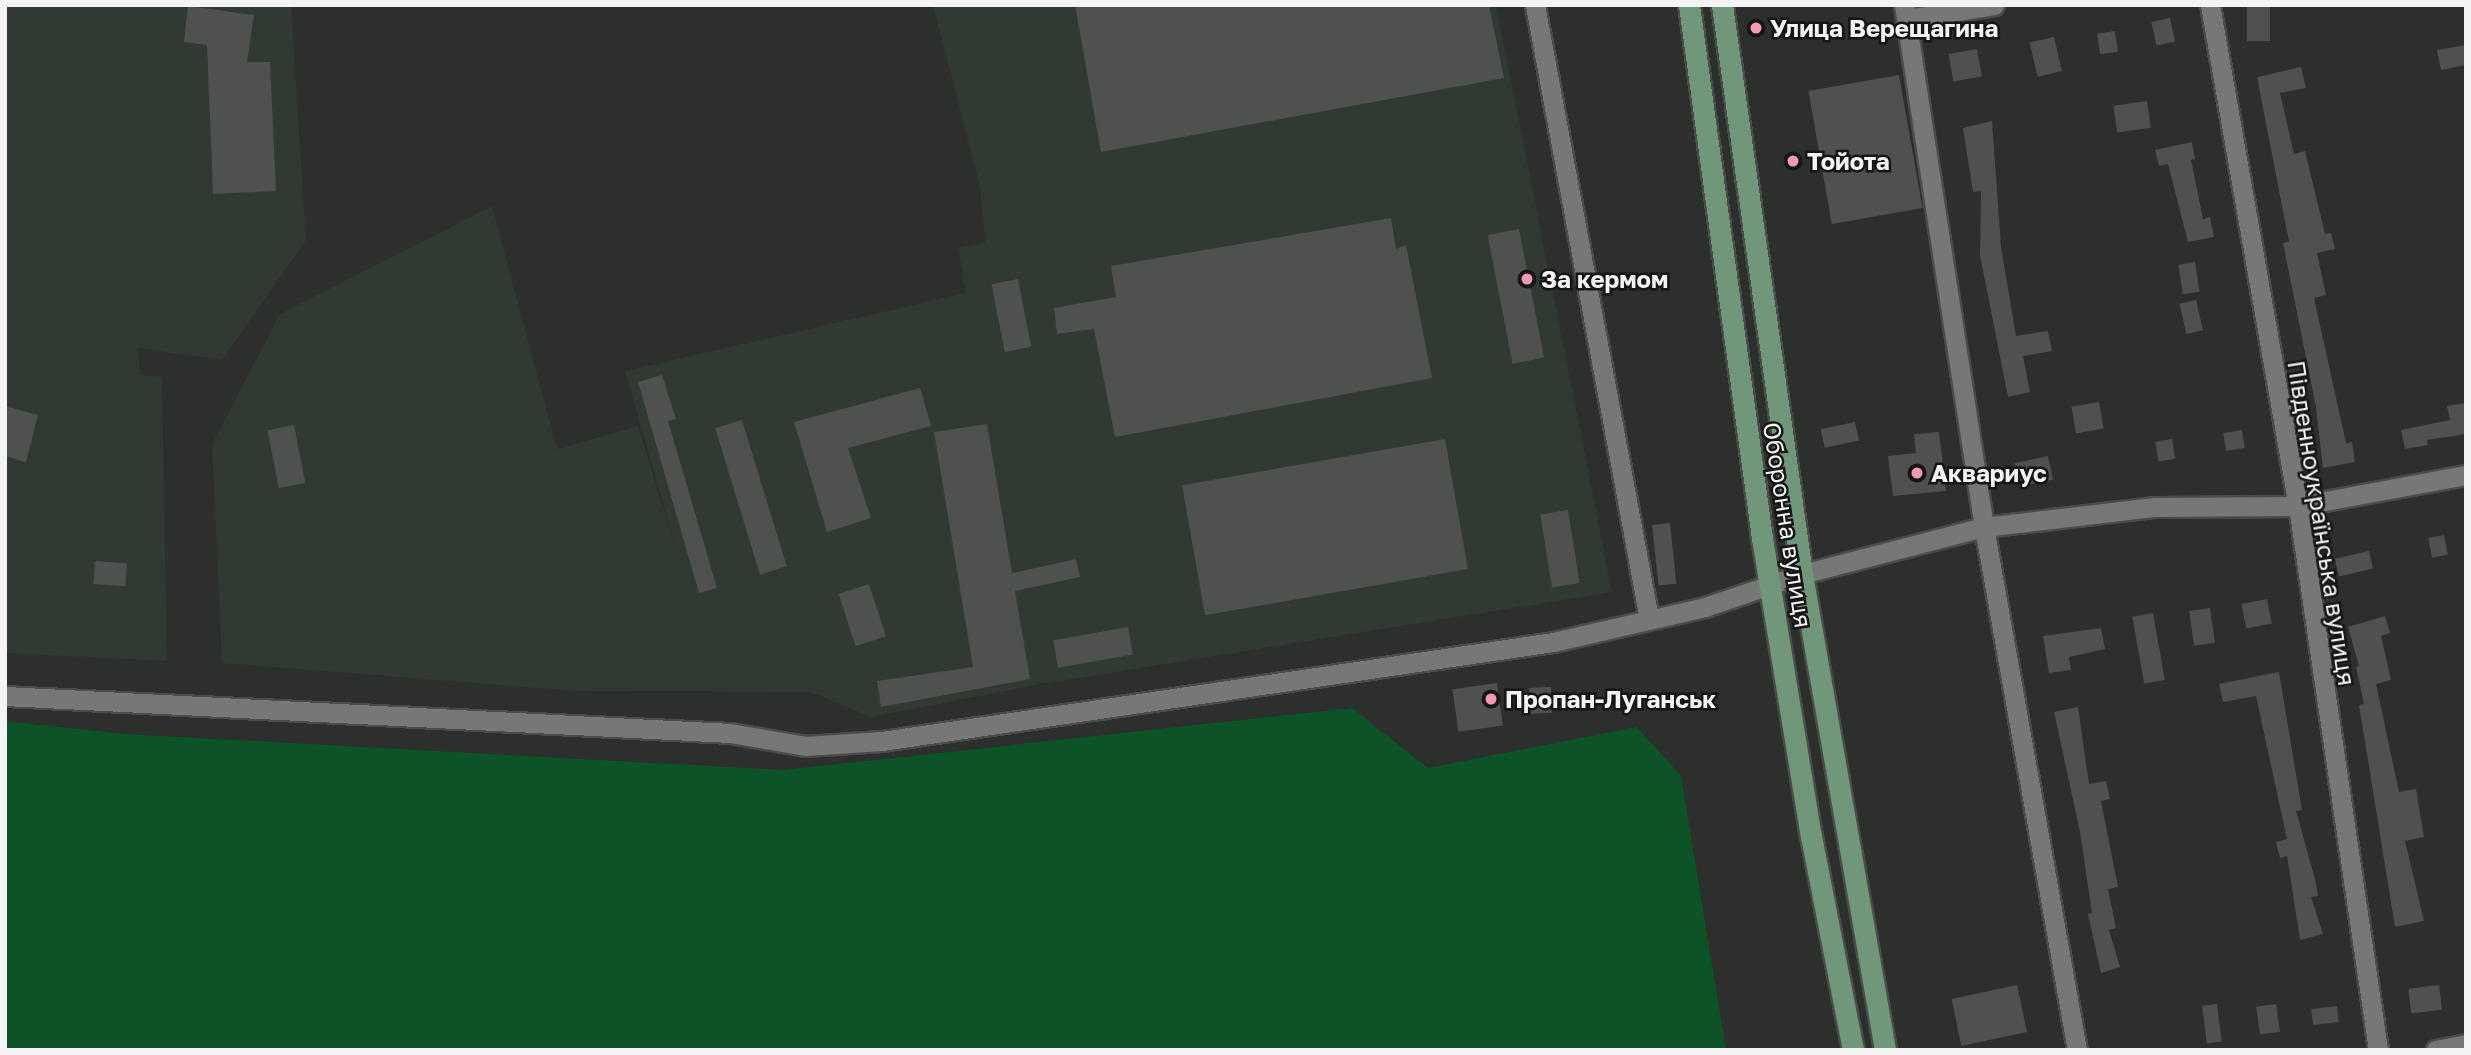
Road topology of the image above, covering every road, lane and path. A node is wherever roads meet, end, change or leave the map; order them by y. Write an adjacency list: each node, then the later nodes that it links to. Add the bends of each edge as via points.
1 (1535, 5): 12 (street)
2 (1689, 5): 11 (main road, Оборонна вулиця, via 1716,225)
3 (1722, 5): 10 (main road, Оборонна вулиця, via 1728,73)
4 (1994, 5): 6 (street)
5 (2210, 5): 8 (street, Південноукраїнська вулиця)
6 (1906, 12): 9 (street)
7 (2466, 475): 8 (street)
8 (2298, 506): 9 (street, via 2155,507); 18 (street, Південноукраїнська вулиця)
9 (1984, 527): 10 (street); 17 (street)
10 (1802, 574): 11 (street); 16 (main road, Оборонна вулиця)
11 (1771, 588): 12 (street); 15 (main road, Оборонна вулиця, via 1811,836)
12 (1650, 619): 13 (street, via 1553,642 883,741 805,746 730,733)
13 (5, 696)
14 (2466, 1044): 19 (street)
15 (1853, 1050)
16 (1885, 1050)
17 (2077, 1050)
18 (2378, 1050)
19 (2436, 1050)

